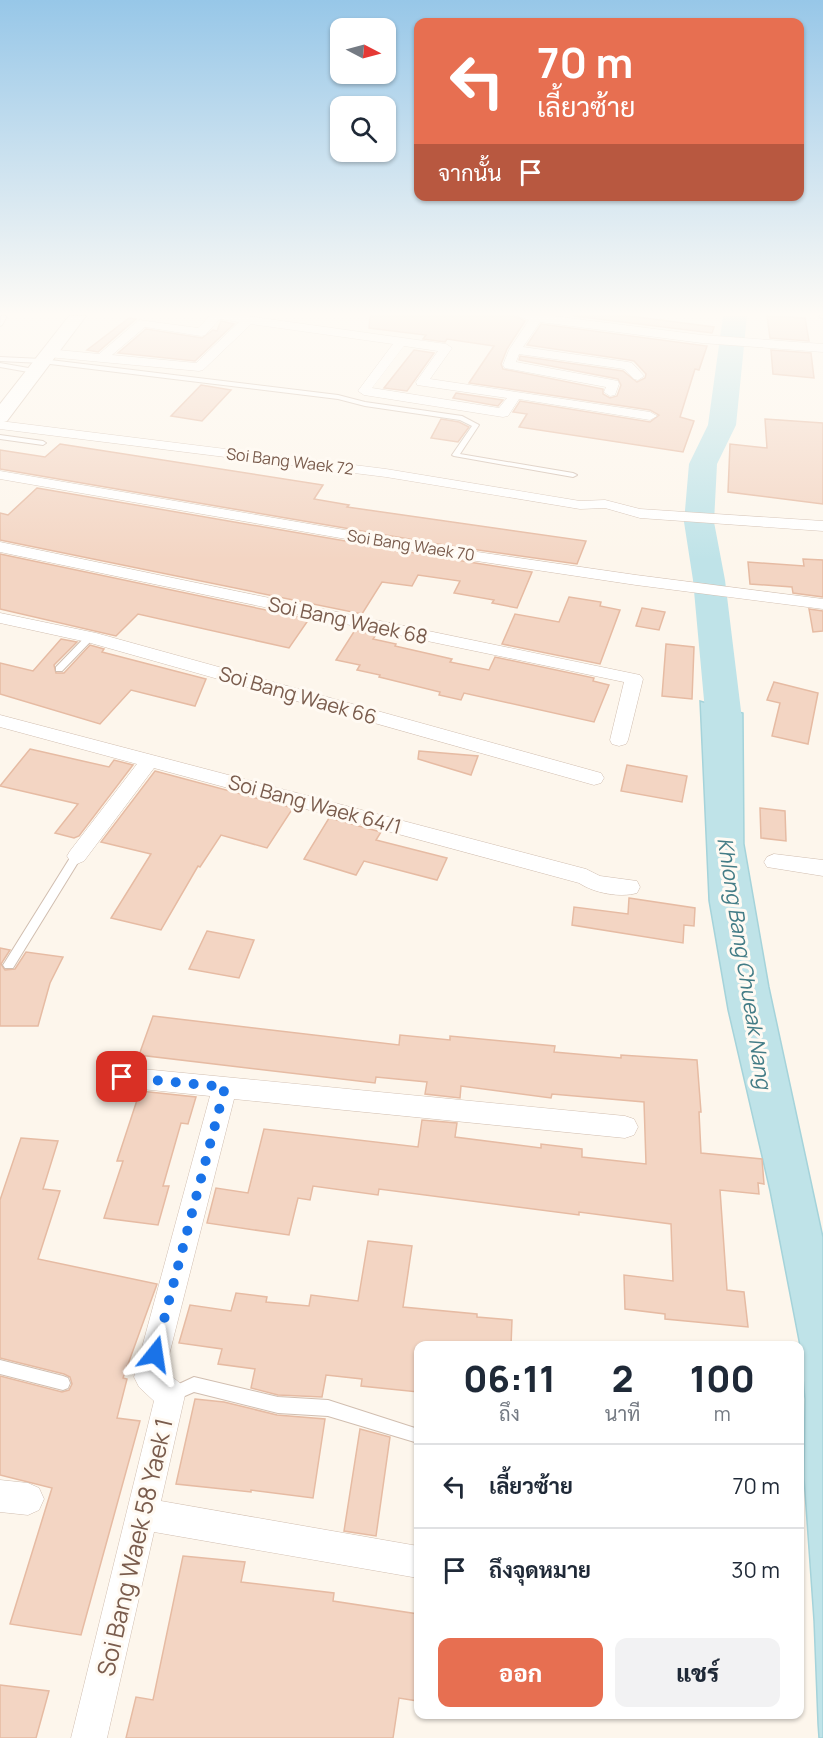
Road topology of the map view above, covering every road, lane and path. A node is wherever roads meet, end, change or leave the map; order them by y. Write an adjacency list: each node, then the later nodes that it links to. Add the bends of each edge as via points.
1 (15, 397): 7 (main road)
2 (331, 397): 11 (lane, via 462,418 476,425 456,455)
3 (393, 397): 4 (street, via 499,419)
4 (514, 397)
5 (529, 397): 6 (street)
6 (650, 416)
7 (0, 417)
8 (0, 425): 13 (street, Soi Bang Waek 72, via 387,473 602,509 641,523)
9 (0, 437): 10 (lane)
10 (43, 443)
11 (573, 475)
12 (0, 476): 15 (street, Soi Bang Waek 70, via 635,581)
13 (818, 532)
14 (0, 547): 20 (street, Soi Bang Waek 68, via 634,679)
15 (823, 604)
16 (0, 618): 17 (street, Soi Bang Waek 66)
17 (90, 637): 18 (lane); 22 (street, Soi Bang Waek 66)
18 (59, 669)
19 (0, 721): 21 (street, Soi Bang Waek 64/1)
20 (620, 740)
21 (150, 760): 23 (street); 26 (street, Soi Bang Waek 64/1, via 595,882)
22 (594, 778)
23 (77, 856): 27 (lane)
24 (774, 862): 25 (street)
25 (823, 868)
26 (629, 887)
27 (9, 965)
28 (122, 1077): 29 (street)
29 (225, 1087): 30 (street); 33 (street, Soi Bang Waek 58 Yaek 1, via 149,1377)
30 (625, 1127)
31 (0, 1367): 32 (lane)
32 (63, 1383)
33 (170, 1395): 34 (lane, via 194,1384 278,1405 328,1408); 35 (street, Soi Bang Waek 58 Yaek 1)
34 (414, 1435)
35 (141, 1514): 36 (street); 37 (street, Soi Bang Waek 58 Yaek 1)
36 (414, 1561)
37 (89, 1738)

